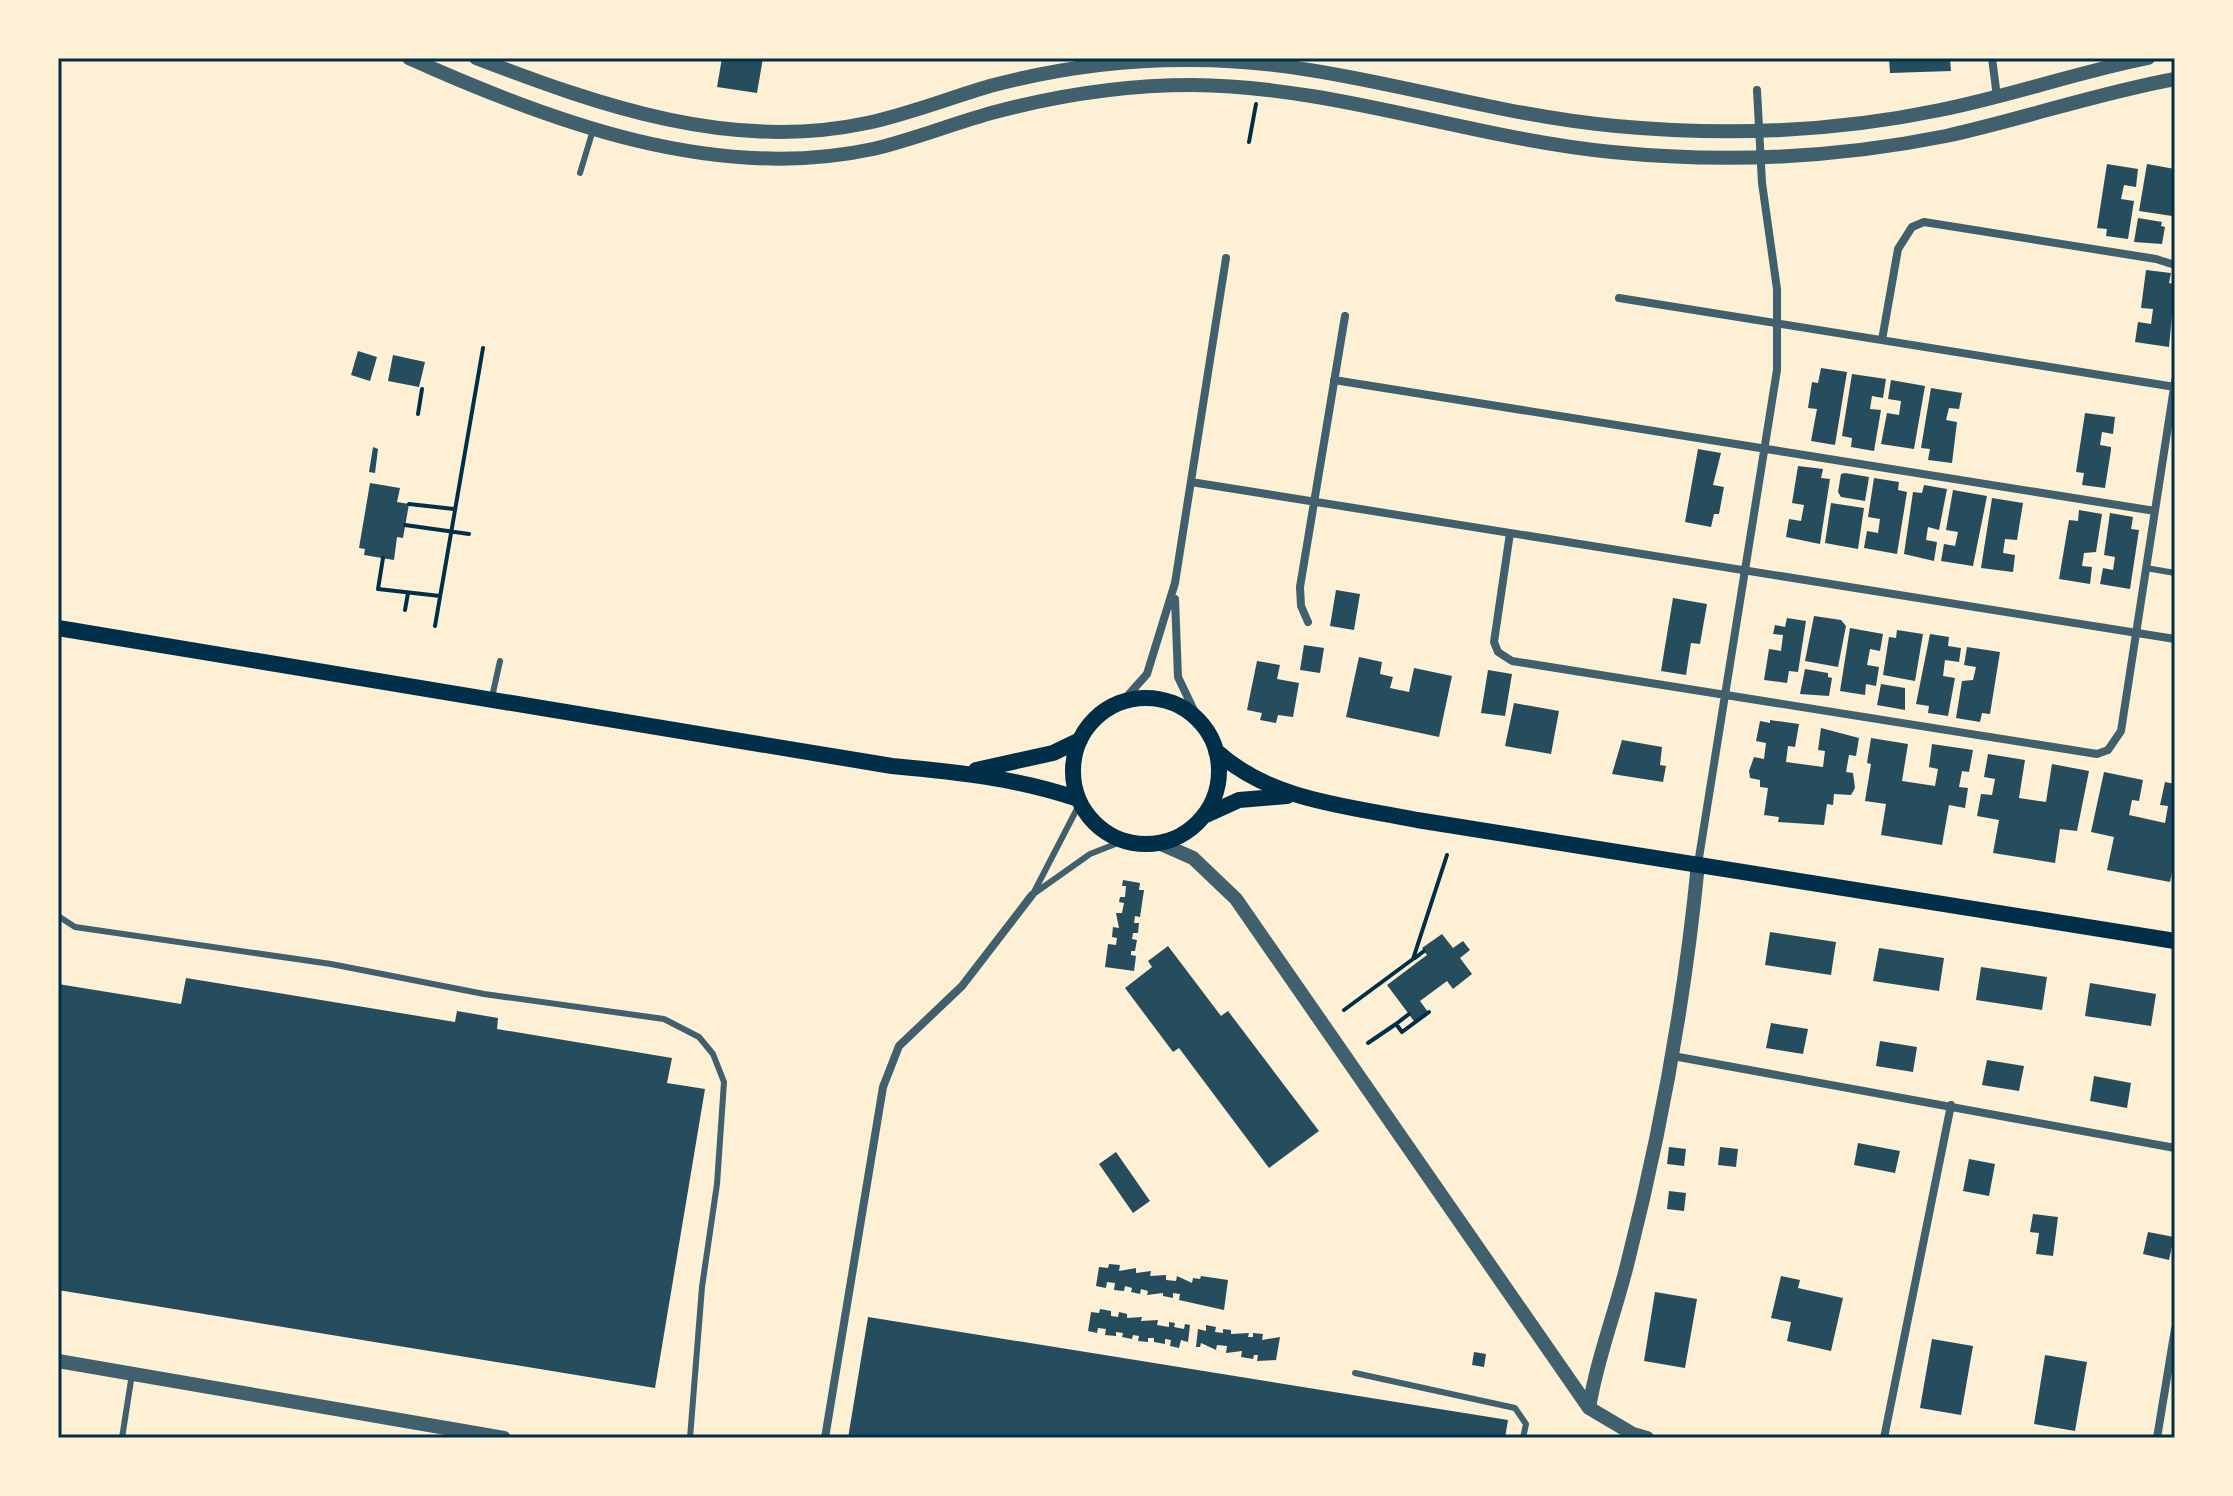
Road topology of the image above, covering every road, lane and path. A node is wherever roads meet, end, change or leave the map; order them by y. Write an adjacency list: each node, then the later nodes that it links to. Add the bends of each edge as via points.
1 (409, 58): 8 (street)
2 (476, 58): 9 (street, via 660,118 746,132 835,129 1030,77 1110,64 1187,60 1318,70 1582,123)
3 (1992, 58): 7 (street)
4 (2148, 58): 7 (street)
5 (2175, 79): 10 (street, via 1930,139)
6 (1757, 90): 9 (street)
7 (1997, 97): 9 (street, via 1911,116)
8 (593, 126): 10 (street, via 712,155 805,158 872,149 1001,110 1077,95 1232,86 1341,100 1547,144 1640,154); 11 (lane)
9 (1758, 131): 10 (street)
10 (1760, 157): 16 (street)
11 (580, 173)
12 (1226, 258): 25 (street)
13 (2175, 265): 17 (street, via 1924,222 1912,227 1898,249)
14 (1619, 298): 16 (street)
15 (1345, 316): 19 (street)
16 (1779, 324): 17 (street); 24 (street)
17 (1882, 340): 21 (street)
18 (483, 348): 28 (path)
19 (1334, 380): 24 (street); 26 (street)
20 (2175, 381): 21 (street)
21 (2174, 387): 29 (street)
22 (422, 389): 23 (path)
23 (418, 414)
24 (1765, 448): 29 (street); 36 (street)
25 (1191, 482): 26 (street); 38 (street)
26 (1314, 502): 32 (street); 42 (street, via 1300,587)
27 (409, 504): 28 (path)
28 (455, 509): 31 (path)
29 (2155, 511): 35 (street)
30 (405, 525): 31 (path)
31 (451, 531): 33 (path); 40 (path)
32 (1510, 533): 36 (street); 48 (street, via 1494,642 1504,658)
33 (469, 534)
34 (383, 558): 39 (path, via 378,589)
35 (2146, 568): 37 (lane); 45 (street)
36 (1745, 571): 45 (street); 48 (street)
37 (2175, 573)
38 (1175, 583): 50 (street, via 1147,674); 51 (street, via 1178,677)
39 (408, 593): 40 (path); 41 (path)
40 (440, 596): 43 (path)
41 (405, 610)
42 (1308, 622)
43 (435, 626)
44 (58, 628): 49 (main road)
45 (2136, 633): 46 (street); 48 (street, via 2121,731 2108,750 2097,754)
46 (2175, 639)
47 (500, 661): 49 (lane)
48 (1725, 696): 61 (street)
49 (492, 699): 54 (main road, via 892,766)
50 (1122, 702): 51 (main road, via 1157,699); 52 (main road, via 1091,724)
51 (1199, 721): 53 (main road)
52 (1080, 740): 54 (main road, via 1032,759); 56 (main road, via 1073,779)
53 (1216, 751): 55 (main road, via 1248,775); 57 (main road, via 1217,785)
54 (967, 771): 56 (main road)
55 (1297, 795): 57 (main road, via 1239,800); 61 (main road, via 1417,820)
56 (1079, 801): 58 (main road, via 1095,823); 62 (lane)
57 (1203, 816): 59 (main road, via 1183,833)
58 (1123, 841): 59 (main road); 62 (lane, via 1090,854)
59 (1159, 843): 79 (street, via 1193,858 1236,899)
60 (1447, 855): 66 (path)
61 (1698, 864): 64 (main road); 72 (street)
62 (1032, 895): 83 (street, via 962,986 899,1046 883,1087)
63 (58, 916): 82 (lane, via 75,927 664,1019 699,1037 724,1082)
64 (2175, 941)
65 (1424, 951): 66 (path)
66 (1413, 959): 67 (path)
67 (1344, 1010)
68 (1429, 1012): 70 (path, via 1402,1032)
69 (1409, 1014): 70 (path)
70 (1396, 1024): 71 (path)
71 (1368, 1043)
72 (1673, 1056): 73 (street); 79 (street)
73 (1951, 1105): 74 (street); 86 (street)
74 (2175, 1148)
75 (2175, 1329): 87 (street)
76 (58, 1361): 78 (street)
77 (1355, 1373): 84 (lane, via 1515,1408 1526,1424)
78 (132, 1374): 80 (lane); 81 (street)
79 (1589, 1408): 85 (street)
80 (122, 1438)
81 (504, 1438)
82 (690, 1438)
83 (825, 1438)
84 (1523, 1438)
85 (1647, 1438)
86 (1884, 1438)
87 (2157, 1438)

